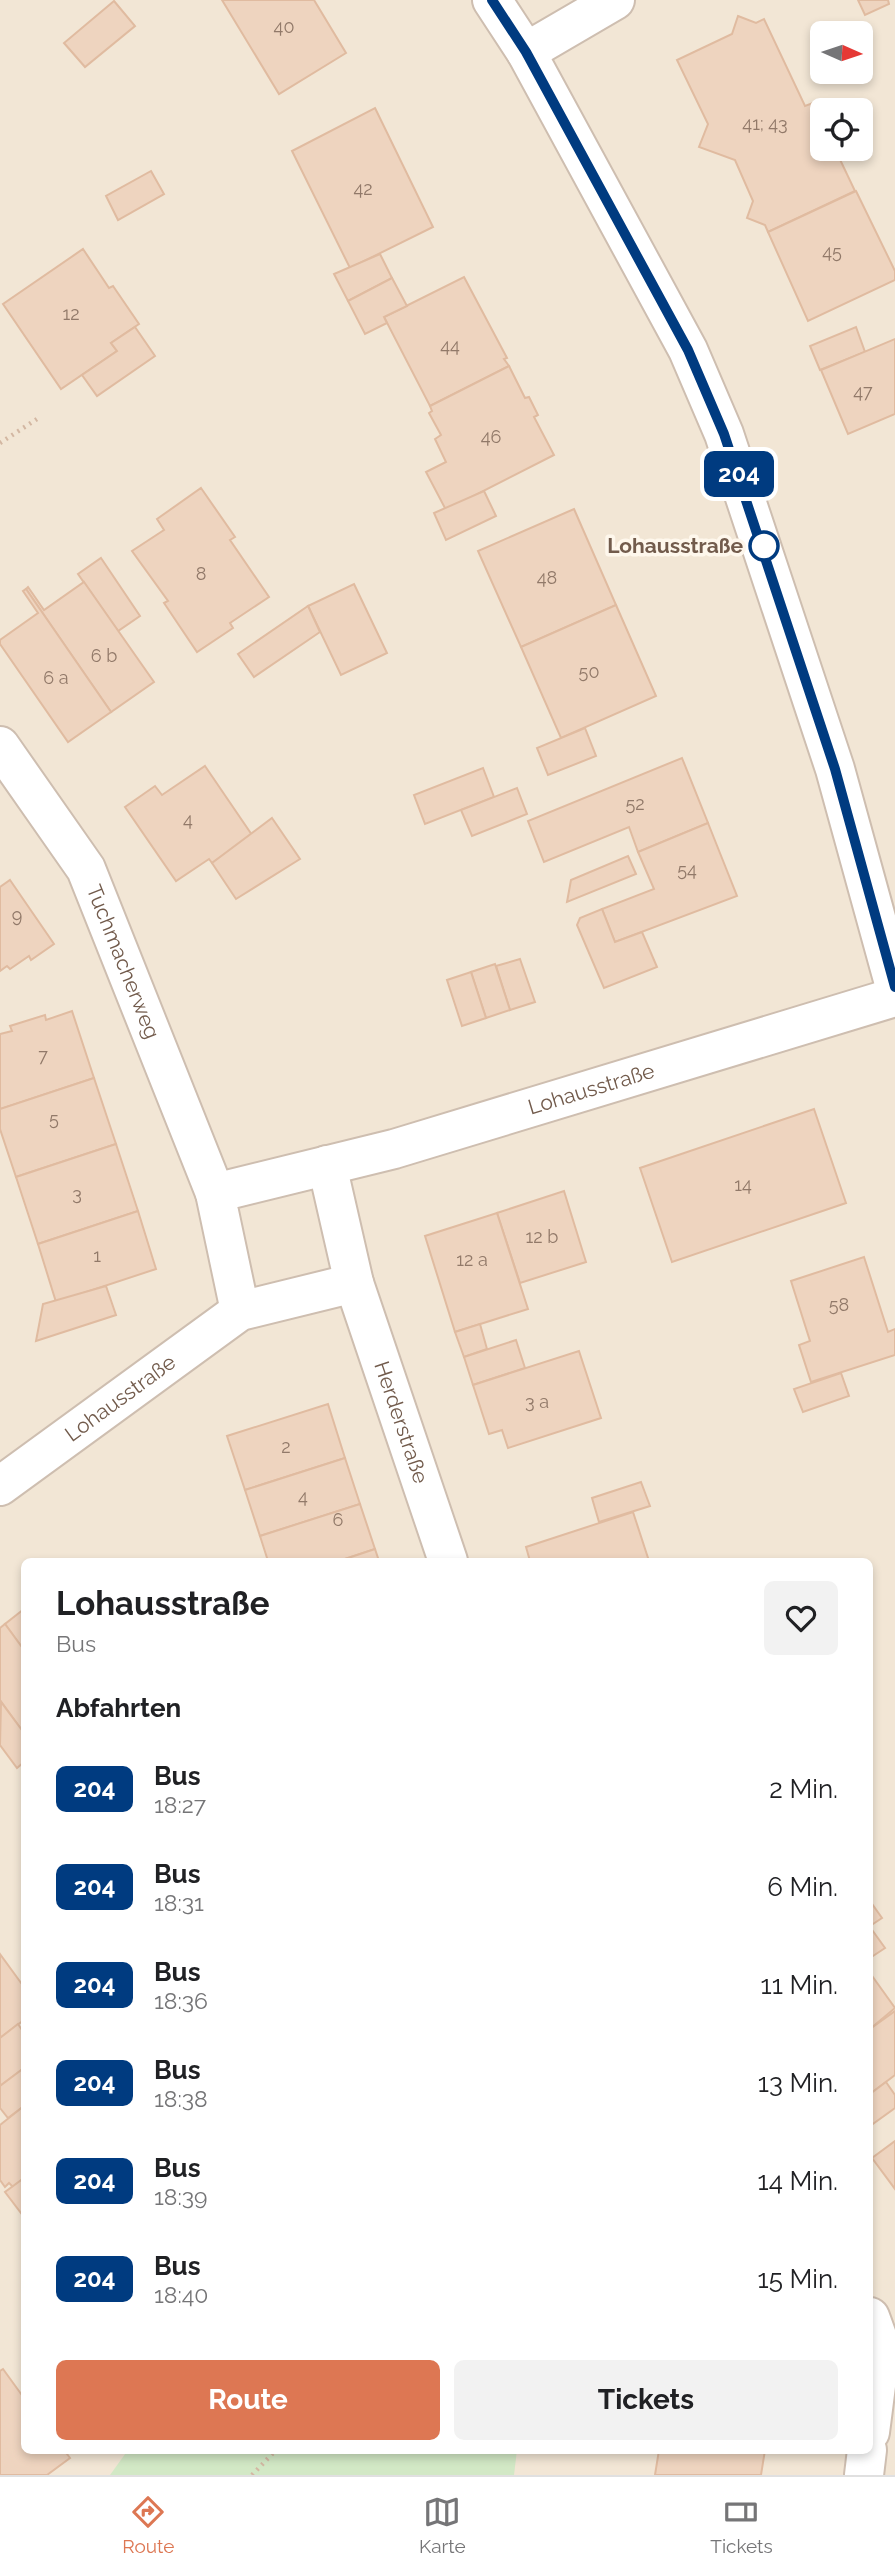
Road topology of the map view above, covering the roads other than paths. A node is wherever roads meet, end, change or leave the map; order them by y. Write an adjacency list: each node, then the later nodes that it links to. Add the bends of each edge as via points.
1 (492, 0): 3 (street)
2 (615, 0): 3 (street)
3 (526, 52): 5 (street, via 688,350 724,434 835,769)
4 (0, 746): 8 (street, Tuchmacherweg, via 86,869)
5 (895, 987)
6 (895, 997): 7 (street, Lohausstraße, via 407,1145)
7 (327, 1165): 8 (street, Lohausstraße); 9 (street)
8 (215, 1193): 10 (street)
9 (354, 1283): 10 (street, Lohausstraße); 12 (street, Herderstraße)
10 (240, 1311): 11 (street, Lohausstraße)
11 (0, 1486)
12 (447, 1558)
13 (873, 2325): 14 (street, via 881,2347)
14 (873, 2409)
15 (867, 2454): 16 (street)
16 (864, 2475)

